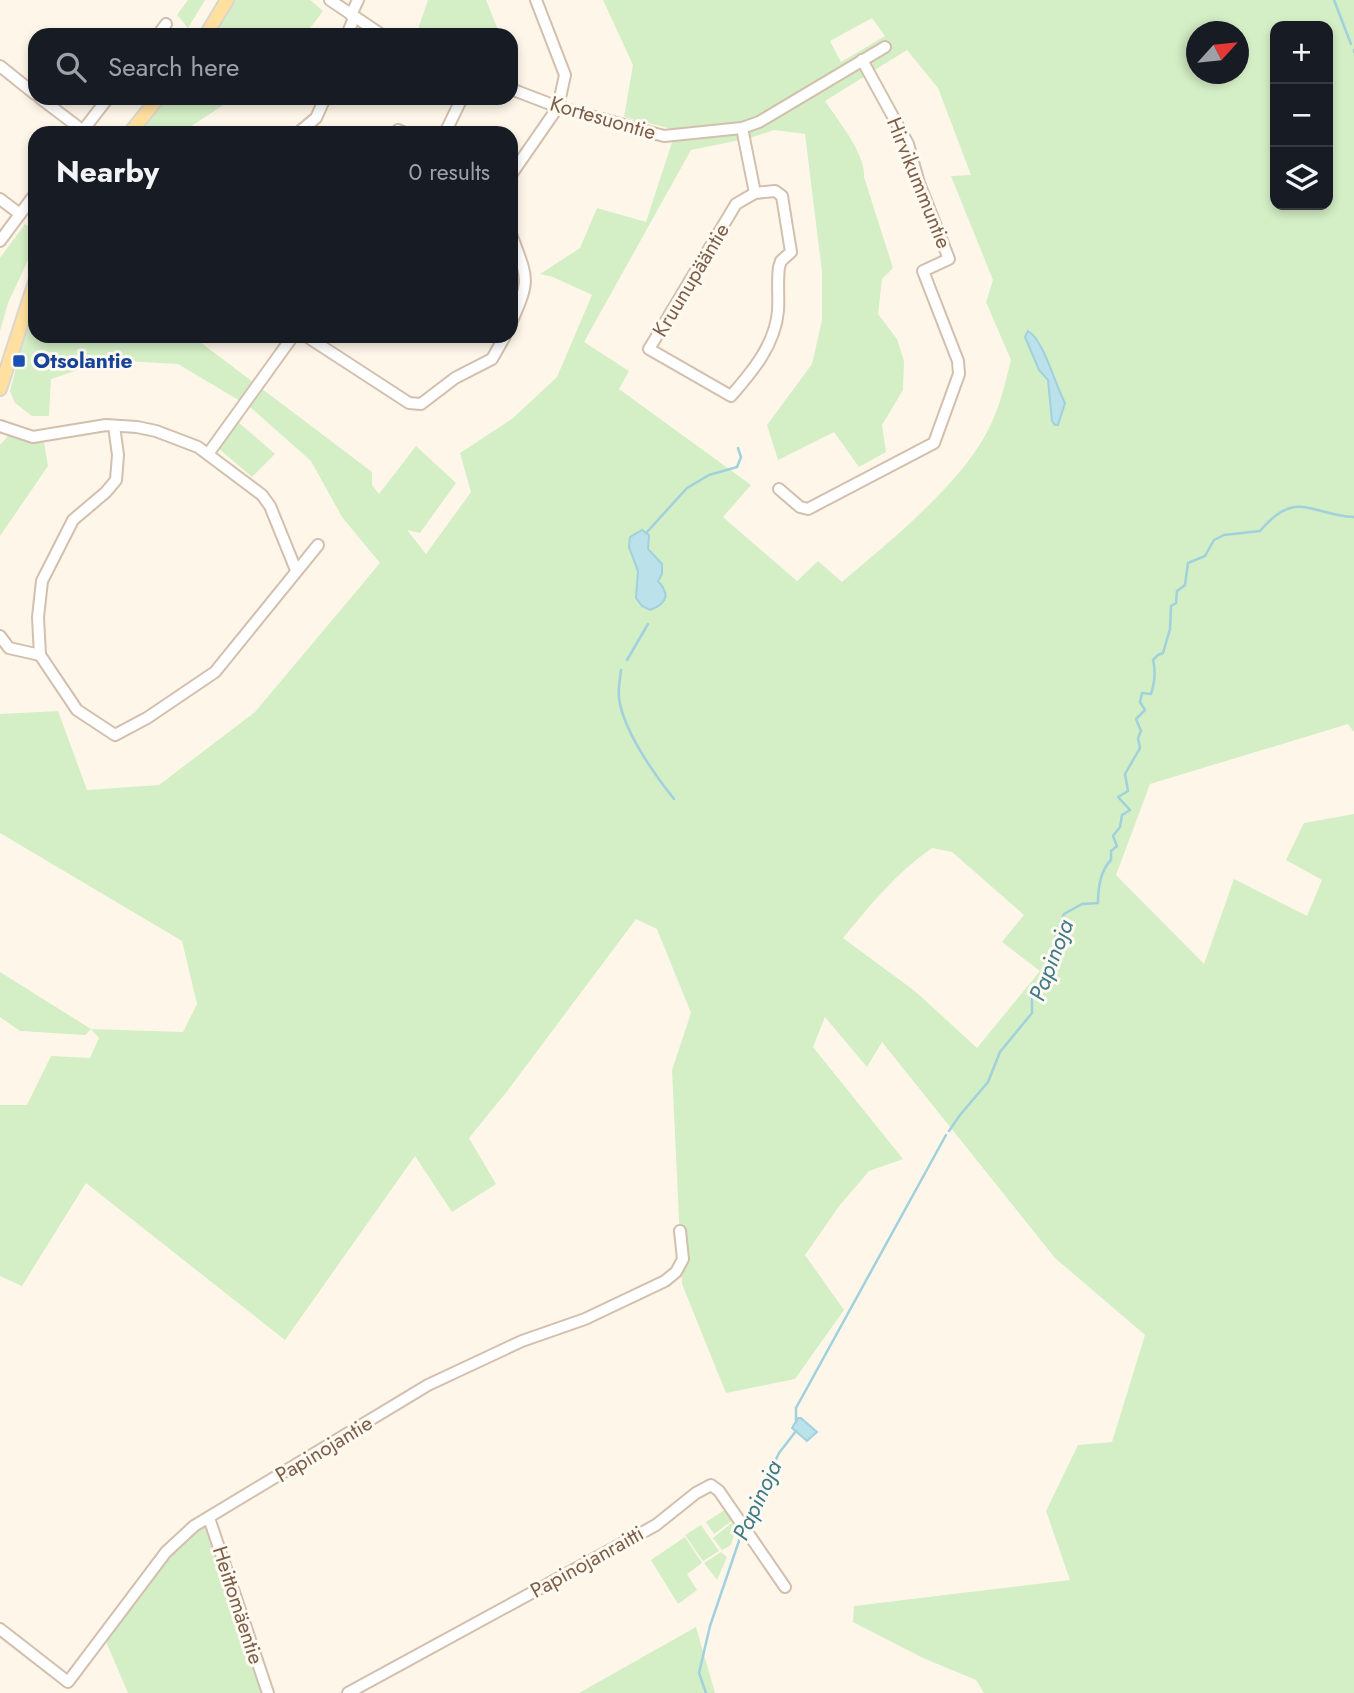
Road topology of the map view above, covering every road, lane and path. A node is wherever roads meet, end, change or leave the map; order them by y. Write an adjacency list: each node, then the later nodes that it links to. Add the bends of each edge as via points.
1 (227, 0): 8 (main road)
2 (330, 0): 5 (street)
3 (358, 0): 5 (street)
4 (536, 0): 21 (street, via 565,75)
5 (353, 17): 9 (street); 10 (street)
6 (166, 24): 7 (street)
7 (163, 28)
8 (210, 28)
9 (349, 28)
10 (371, 28)
11 (885, 47): 12 (street, Kortesuontie)
12 (862, 60): 27 (street, Kortesuontie); 44 (street, Hirvikummuntie, via 908,144 949,259 923,271 959,374 934,443 808,509)
13 (0, 66): 14 (street)
14 (28, 88)
15 (518, 92): 21 (street, Kortesuontie)
16 (49, 105): 22 (street)
17 (103, 105): 23 (street)
18 (152, 105): 24 (main road)
19 (322, 105): 25 (street)
20 (459, 105): 26 (street)
21 (558, 107): 27 (street, Kortesuontie, via 664,136); 28 (street)
22 (75, 126)
23 (87, 126)
24 (136, 126)
25 (306, 126)
26 (448, 126)
27 (742, 128): 29 (street)
28 (518, 166)
29 (755, 193): 29 (street, Kruunupääntie, via 736,204 649,349 730,396 758,363 774,331 781,261 791,252 782,196 775,191)
30 (0, 199): 32 (street)
31 (28, 203): 32 (street)
32 (20, 214): 33 (street)
33 (0, 241)
34 (518, 254): 36 (street, via 527,280)
35 (28, 303): 40 (main road)
36 (518, 308)
37 (287, 343): 43 (street)
38 (316, 343): 39 (street, via 415,404 492,359)
39 (501, 343)
40 (0, 389)
41 (0, 426): 42 (street, via 33,436)
42 (114, 426): 43 (street, via 156,431); 48 (street, via 116,480 73,520 42,581)
43 (208, 454): 46 (street, via 262,495)
44 (779, 489)
45 (318, 545): 46 (street)
46 (296, 570): 48 (street, via 215,672 114,735 77,710)
47 (0, 636): 48 (street, via 9,648)
48 (40, 655)
49 (680, 1231): 50 (street, Papinojantie, via 683,1259 665,1281 428,1385)
50 (209, 1518): 53 (street, Papinojantie, via 166,1552); 55 (street, Heittomäentie)
51 (785, 1587): 56 (street, Papinojanraitti, via 711,1485 656,1525)
52 (0, 1629): 53 (street)
53 (68, 1682): 54 (street, Papinojantie)
54 (60, 1693)
55 (268, 1693)
56 (348, 1693)

